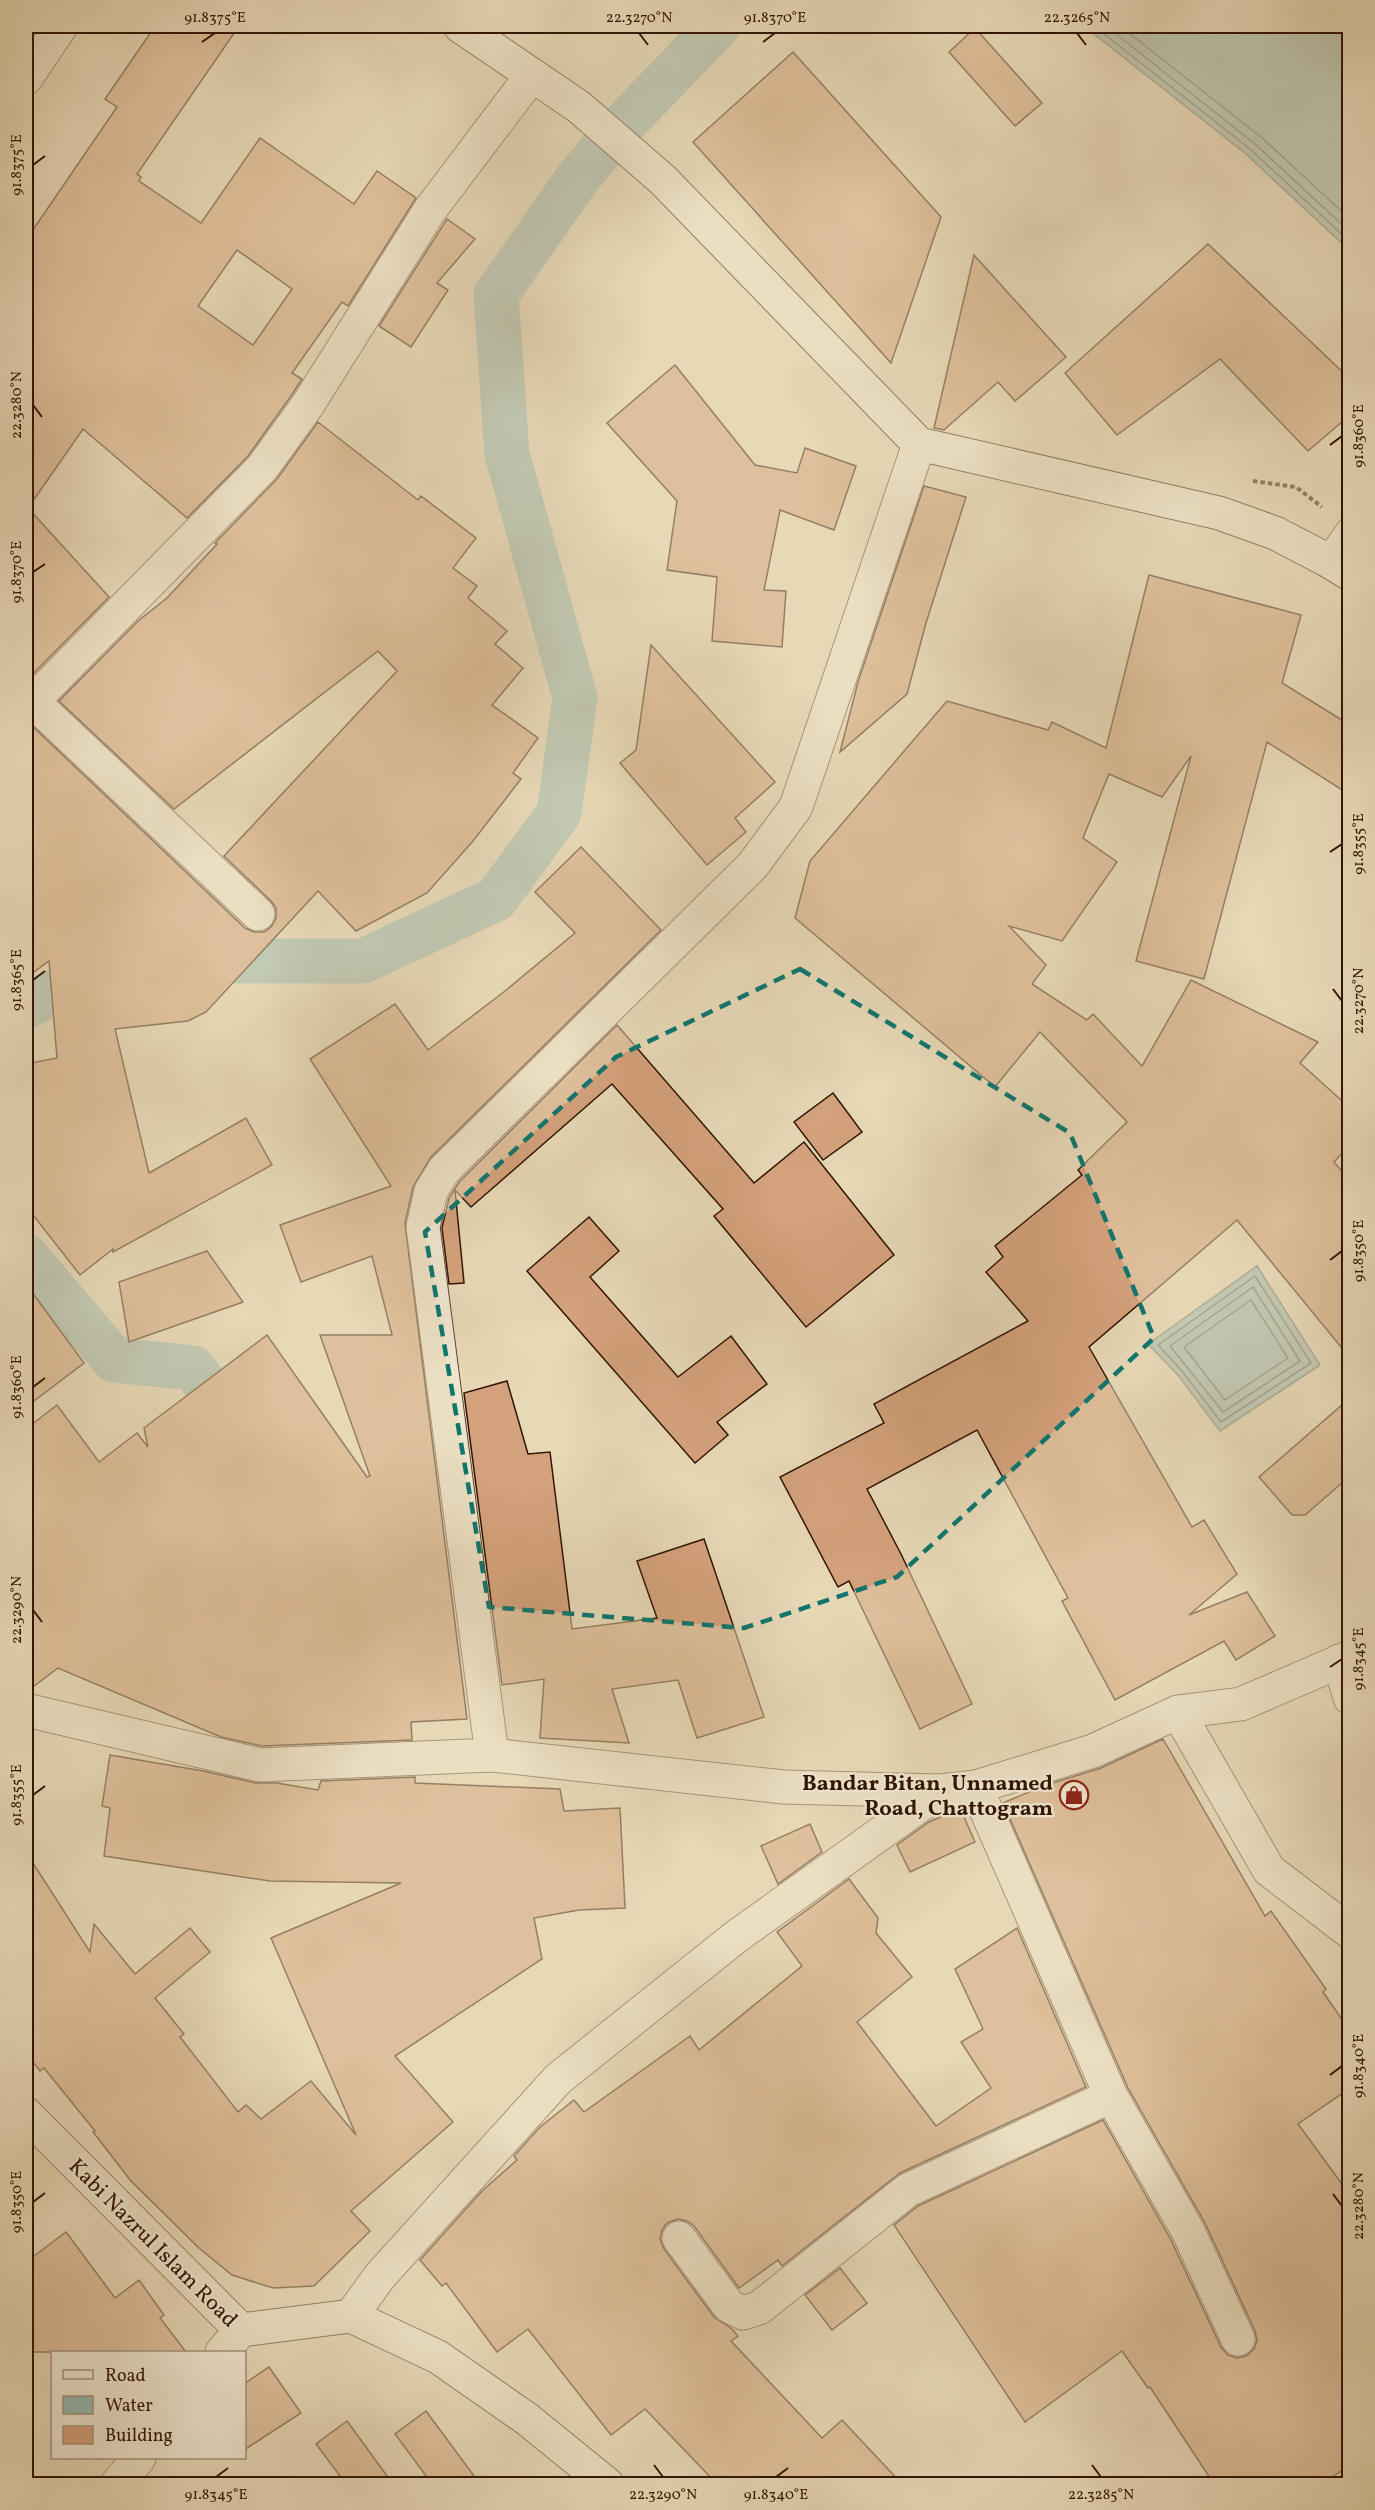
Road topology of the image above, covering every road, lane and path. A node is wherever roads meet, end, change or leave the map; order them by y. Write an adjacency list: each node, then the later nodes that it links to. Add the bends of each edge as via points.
1 (61, 26): 4 (street)
2 (460, 26): 3 (street)
3 (532, 75): 5 (street, via 579,107 663,180); 10 (street, via 430,210 308,406 262,468)
4 (26, 78)
5 (919, 444): 9 (street, via 1219,513 1275,533); 16 (street, via 796,807 753,865 444,1170 431,1191 423,1227)
6 (1251, 481): 7 (path, via 1296,487)
7 (1323, 507)
8 (1350, 528): 9 (lane)
9 (1339, 567)
10 (28, 701): 11 (street)
11 (258, 914)
12 (1344, 1659): 13 (street); 15 (street, via 1241,1704)
13 (1350, 1698)
14 (26, 1710): 16 (street, via 260,1765)
15 (1178, 1712): 17 (street, via 1093,1750); 19 (street, via 1269,1870)
16 (492, 1755): 18 (street, via 784,1787)
17 (976, 1787): 18 (street); 20 (street)
18 (940, 1791): 23 (street, via 737,1936 558,2079 380,2276)
19 (1350, 1932)
20 (1111, 2096): 22 (street, via 908,2190 759,2308 743,2313 729,2306); 24 (street, via 1188,2231)
21 (26, 2114): 25 (street, Kabi Nazrul Islam Road)
22 (679, 2238)
23 (351, 2316): 25 (street, Kabi Nazrul Islam Road); 28 (street, via 438,2357 527,2419)
24 (1238, 2338)
25 (231, 2341)
26 (137, 2459): 27 (street)
27 (117, 2484)
28 (607, 2484)

